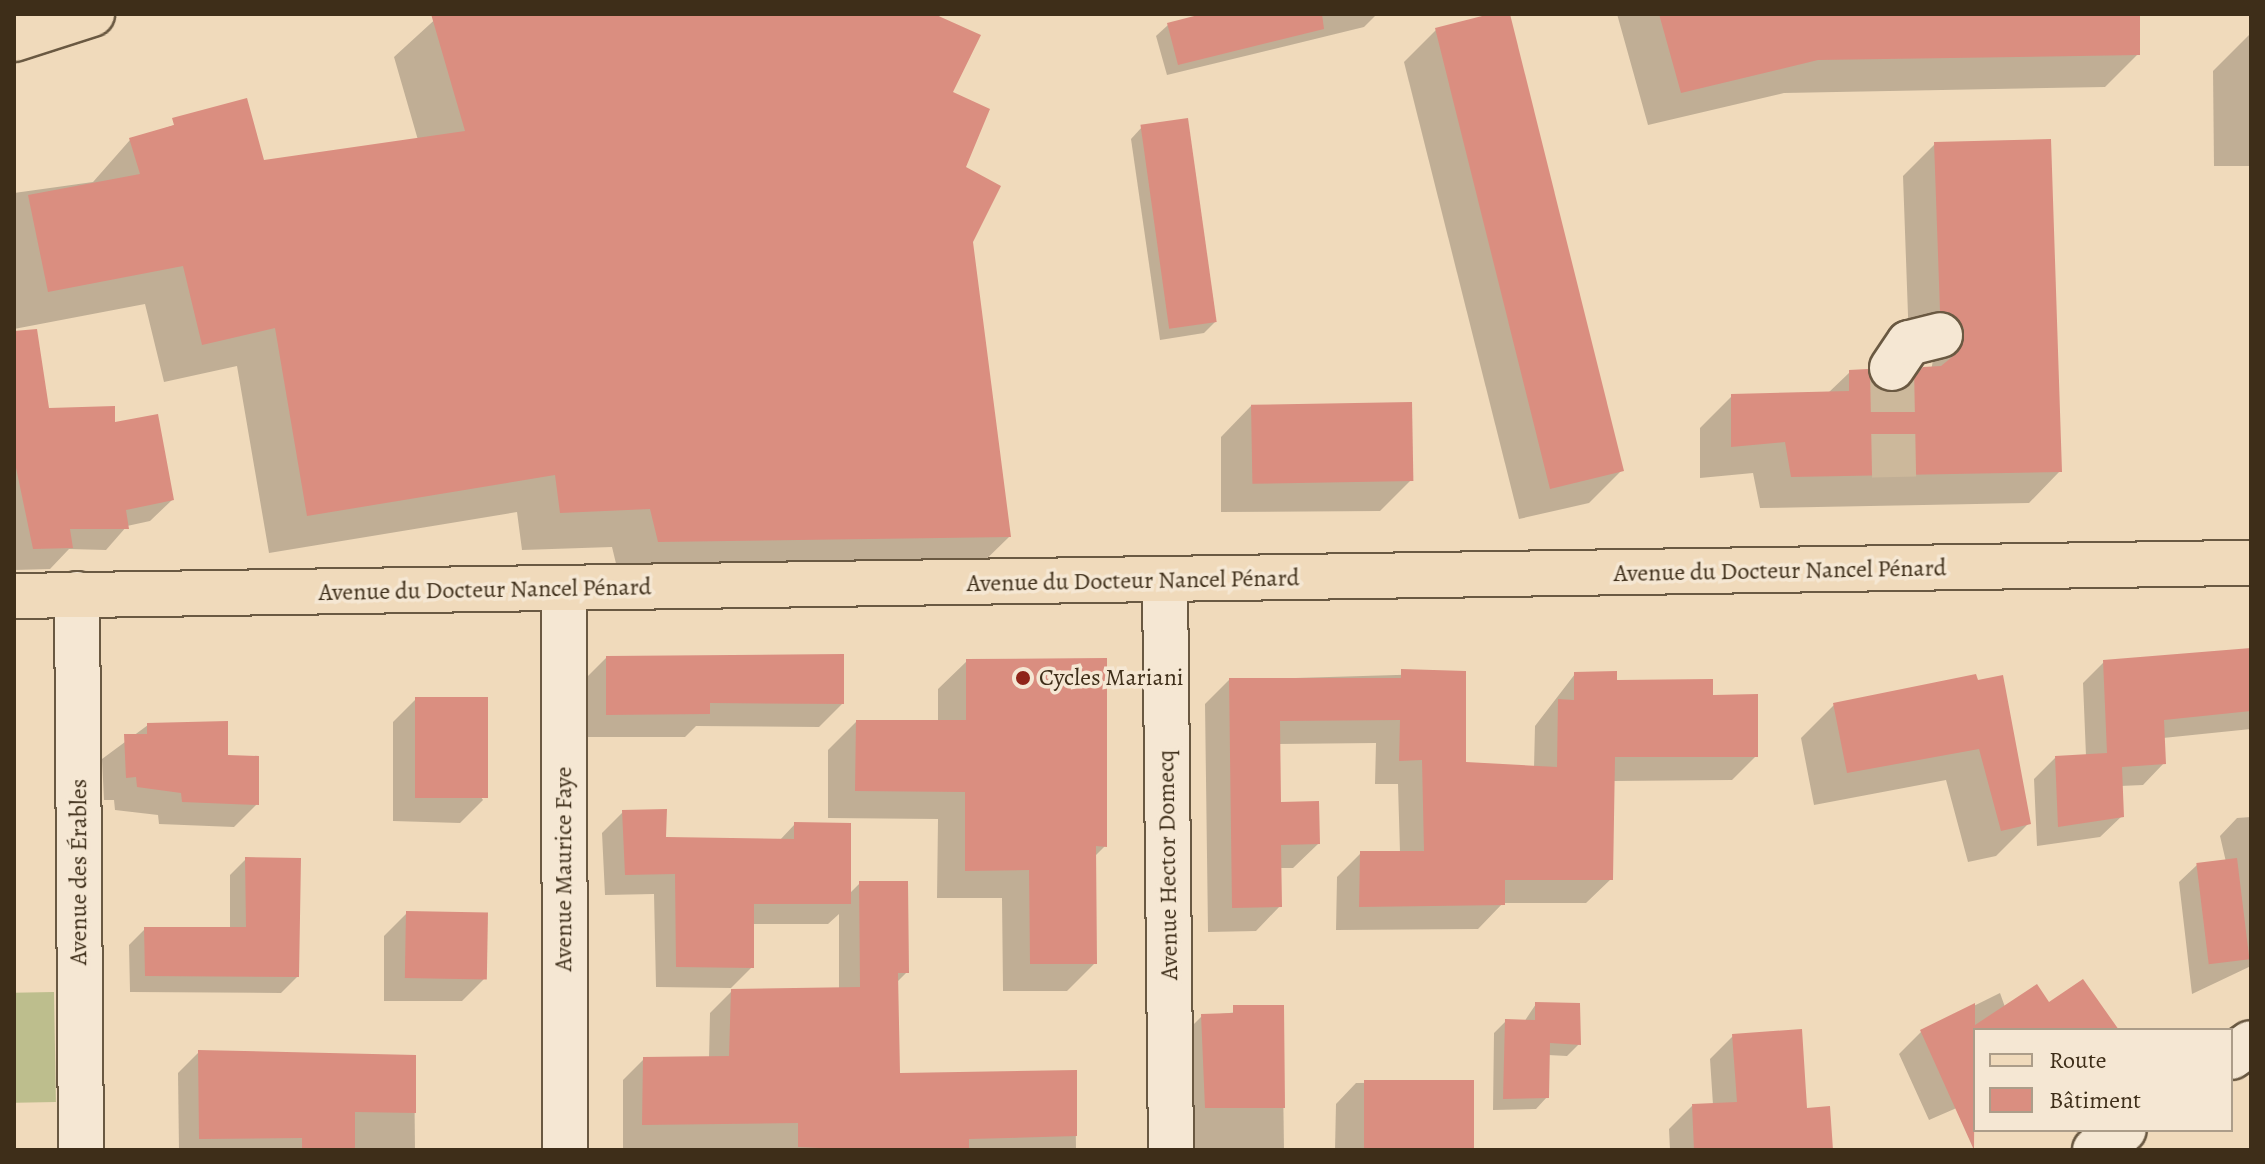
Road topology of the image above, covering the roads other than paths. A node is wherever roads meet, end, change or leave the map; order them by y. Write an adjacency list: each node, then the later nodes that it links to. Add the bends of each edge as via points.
1 (92, 14): 2 (main road)
2 (14, 39)
3 (1940, 335): 4 (street, via 1909,343)
4 (1892, 368)
5 (2251, 563): 6 (main road, Avenue du Docteur Nancel Pénard)
6 (1165, 581): 7 (main road, Avenue du Docteur Nancel Pénard); 15 (street, Avenue Hector Domecq)
7 (564, 589): 8 (main road, Avenue du Docteur Nancel Pénard); 14 (street, Avenue Maurice Faye)
8 (77, 594): 9 (main road, Avenue du Docteur Nancel Pénard); 13 (street, Avenue des Érables)
9 (14, 596)
10 (2251, 1043): 11 (street)
11 (2233, 1056)
12 (2121, 1132): 16 (street)
13 (81, 1150)
14 (565, 1150)
15 (1171, 1150)
16 (2095, 1150)

